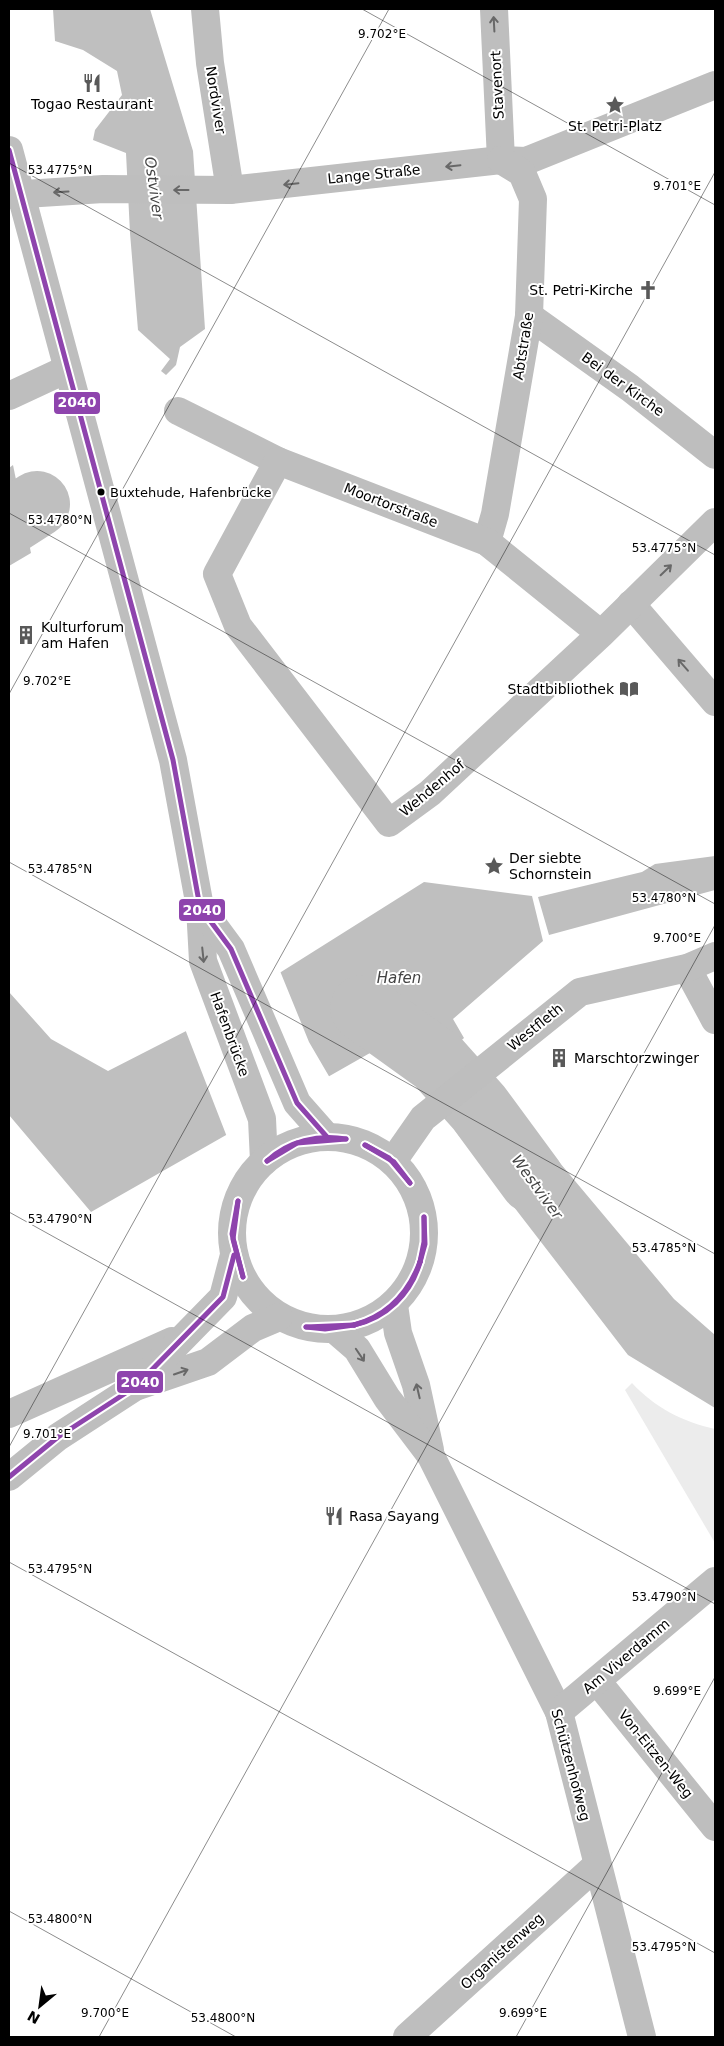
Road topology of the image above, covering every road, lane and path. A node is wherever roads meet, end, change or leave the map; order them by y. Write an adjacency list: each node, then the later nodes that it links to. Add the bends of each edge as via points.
1 (205, 9): 6 (street, Nordviver)
2 (494, 9): 5 (street, Stavenort, one-way to 2)
3 (715, 86): 5 (street, Lange Straße, via 526,161)
4 (9, 150): 7 (street, Hafenbrücke)
5 (501, 160): 6 (street, Lange Straße, one-way to 6); 8 (street, Abtstraße, via 522,173 533,199)
6 (230, 190): 7 (street, Lange Straße, one-way to 7, via 103,189)
7 (14, 195): 9 (street, Hafenbrücke, via 44,275)
8 (529, 316): 12 (street, Bei der Kirche, via 630,388); 15 (street, Abtstraße)
9 (67, 369): 10 (street); 19 (street, Hafenbrücke, via 173,760)
10 (9, 396)
11 (178, 410): 13 (street, Moortorstraße)
12 (715, 455)
13 (278, 461): 15 (street, Moortorstraße); 17 (street, Wehdenhof, via 217,574 238,626 389,823 430,794)
14 (715, 522): 16 (street, Wehdenhof, one-way to 14)
15 (488, 542): 17 (street, Moortorstraße)
16 (631, 604): 17 (street, Wehdenhof); 18 (street, one-way to 16)
17 (601, 634)
18 (715, 702)
19 (200, 908): 23 (street, Hafenbrücke, via 231,949 297,1103); 24 (street, Hafenbrücke, one-way to 24, via 203,961 262,1119)
20 (715, 956): 21 (street, Westfleth)
21 (687, 968): 22 (street); 25 (street, Westfleth, via 580,992 418,1122)
22 (715, 1020)
23 (327, 1137): 24 (street, via 283,1147); 25 (street, via 351,1139)
24 (264, 1161): 26 (street, via 248,1180 236,1204 232,1229)
25 (393, 1161): 27 (street, via 414,1187 425,1219 424,1252 413,1281)
26 (234, 1255): 28 (street, via 258,1301); 30 (street, via 223,1297)
27 (394, 1305): 29 (street, via 367,1322); 33 (street, Schützenhofweg, one-way to 27, via 416,1385 398,1333)
28 (279, 1317): 29 (street, via 306,1328); 31 (street, one-way to 28, via 208,1362 253,1328)
29 (335, 1330): 33 (street, Schützenhofweg, one-way to 33, via 357,1349 387,1398)
30 (185, 1336): 31 (street); 32 (street)
31 (135, 1387): 34 (street, via 58,1438)
32 (9, 1414)
33 (431, 1456): 37 (street, Schützenhofweg)
34 (9, 1477)
35 (715, 1580): 36 (street, Am Viverdamm)
36 (597, 1681): 37 (street, Am Viverdamm); 38 (street, Von-Eitzen-Weg)
37 (559, 1712): 39 (street, Schützenhofweg)
38 (715, 1827)
39 (597, 1865): 40 (street, Organistenweg); 41 (street, Schützenhofweg)
40 (407, 2037)
41 (642, 2037)

